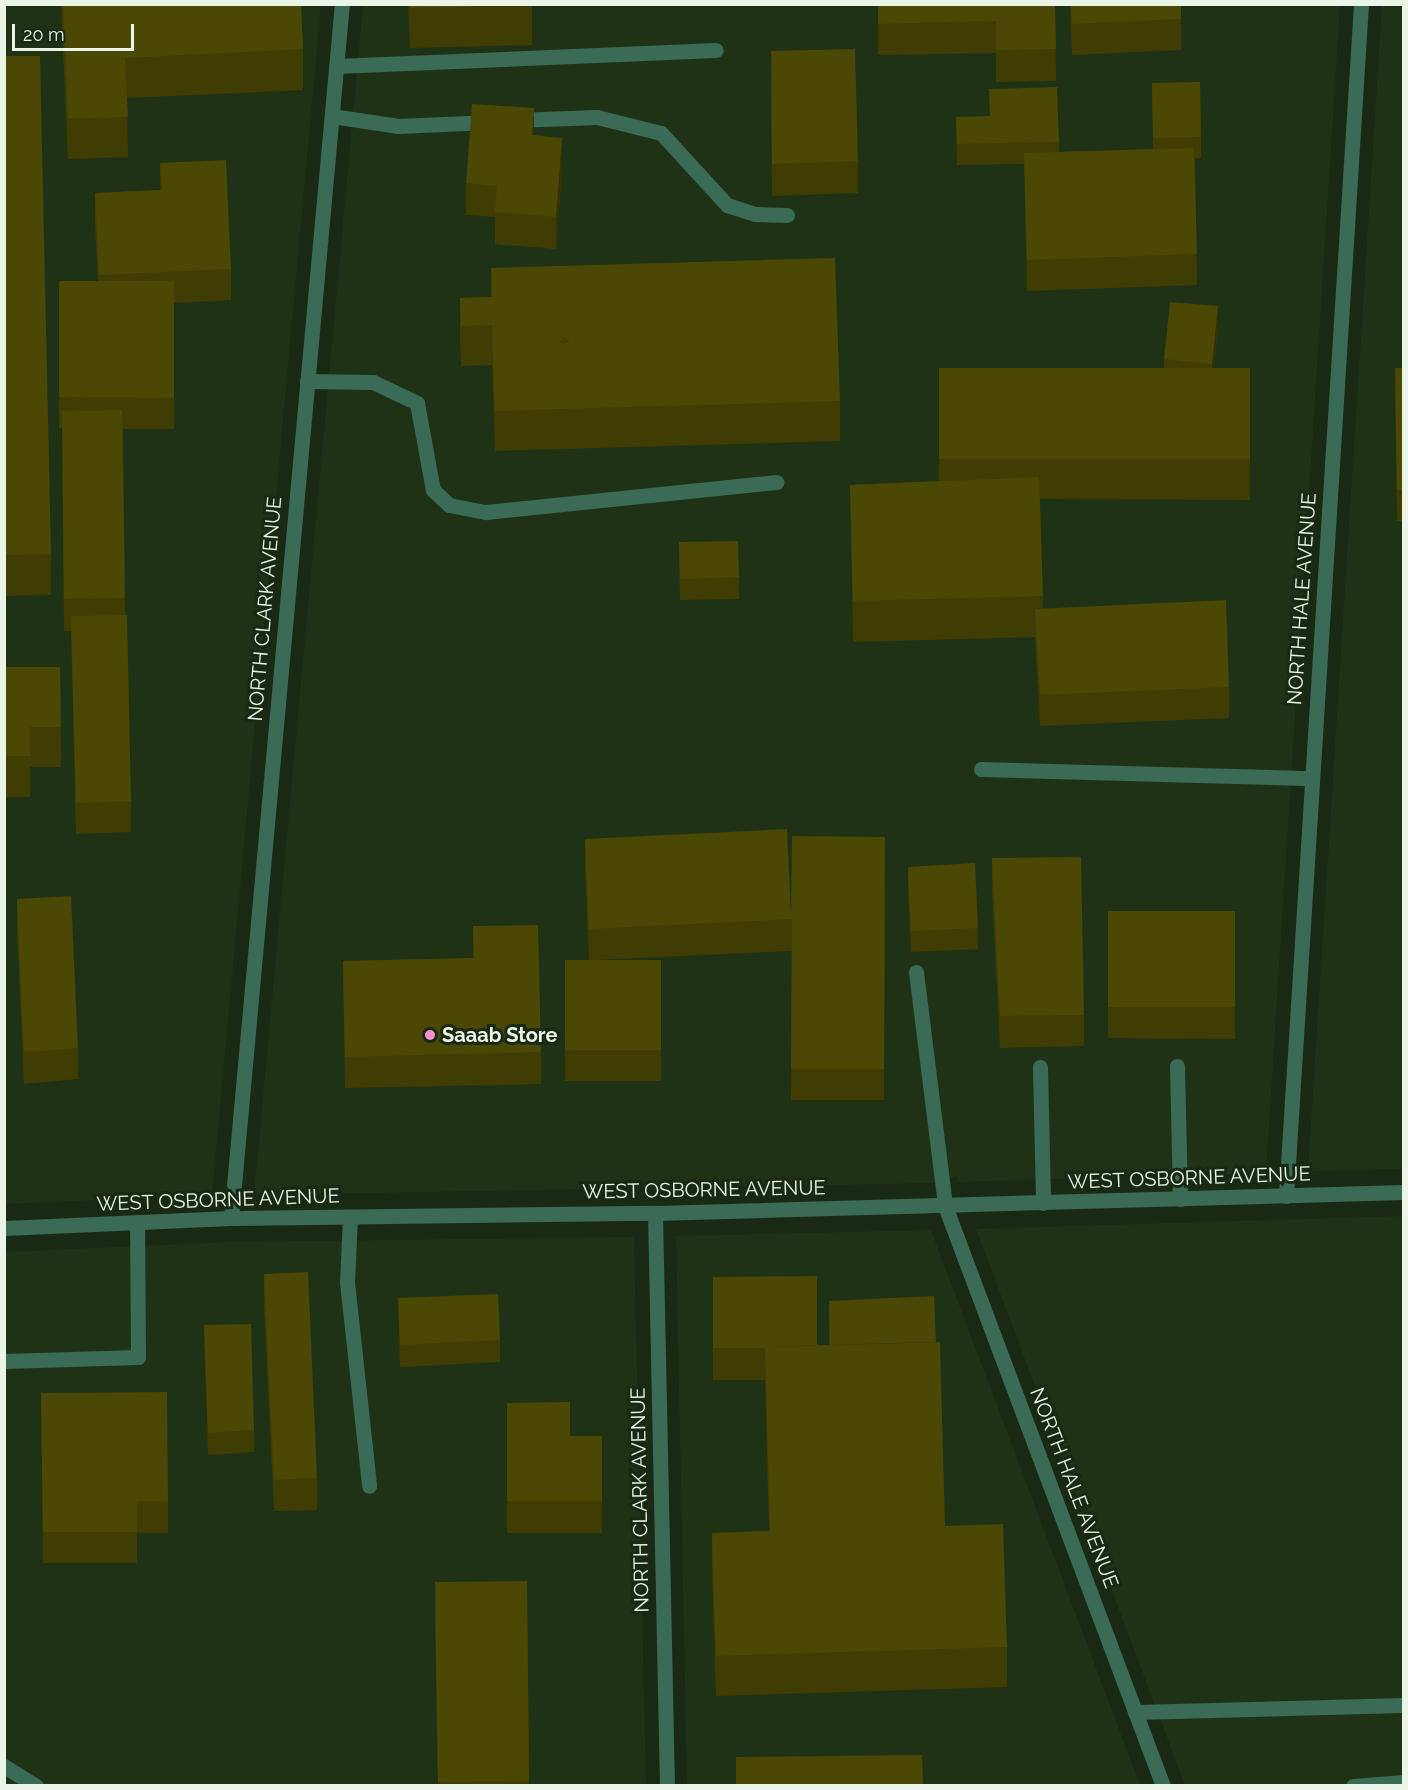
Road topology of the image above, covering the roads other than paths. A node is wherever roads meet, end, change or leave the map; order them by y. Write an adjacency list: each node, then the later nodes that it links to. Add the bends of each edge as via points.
1 (342, 4): 4 (street, NORTH CLARK AVENUE)
2 (1361, 4): 10 (street, NORTH HALE AVENUE)
3 (716, 50): 4 (street)
4 (336, 66): 5 (street, NORTH CLARK AVENUE)
5 (332, 116): 6 (street, via 398,126 597,117 661,133 727,205 754,214); 7 (street, NORTH CLARK AVENUE)
6 (787, 215)
7 (307, 381): 8 (street, via 373,382 417,403 433,490 449,505 486,512); 21 (street, NORTH CLARK AVENUE)
8 (777, 482)
9 (981, 770): 10 (street)
10 (1312, 778): 15 (street, NORTH HALE AVENUE)
11 (916, 972): 18 (street, NORTH HALE AVENUE)
12 (1177, 1066): 16 (street)
13 (1040, 1067): 17 (street)
14 (1404, 1192): 15 (street, WEST OSBORNE AVENUE)
15 (1286, 1196): 16 (street, WEST OSBORNE AVENUE)
16 (1180, 1199): 17 (street, WEST OSBORNE AVENUE)
17 (1042, 1203): 18 (street, WEST OSBORNE AVENUE)
18 (945, 1206): 19 (street, WEST OSBORNE AVENUE); 27 (street, NORTH HALE AVENUE)
19 (655, 1213): 20 (street, WEST OSBORNE AVENUE); 31 (street, NORTH CLARK AVENUE)
20 (350, 1217): 21 (street, WEST OSBORNE AVENUE); 25 (street, via 350,1322)
21 (231, 1218): 22 (street, WEST OSBORNE AVENUE)
22 (137, 1222): 23 (street, WEST OSBORNE AVENUE); 24 (street, via 138,1357)
23 (4, 1228)
24 (4, 1361)
25 (369, 1486)
26 (1404, 1705): 27 (street)
27 (1135, 1712): 32 (street, NORTH HALE AVENUE)
28 (4, 1766): 30 (street)
29 (1404, 1782): 33 (street)
30 (36, 1785)
31 (666, 1785)
32 (1162, 1785)
33 (1353, 1785)

